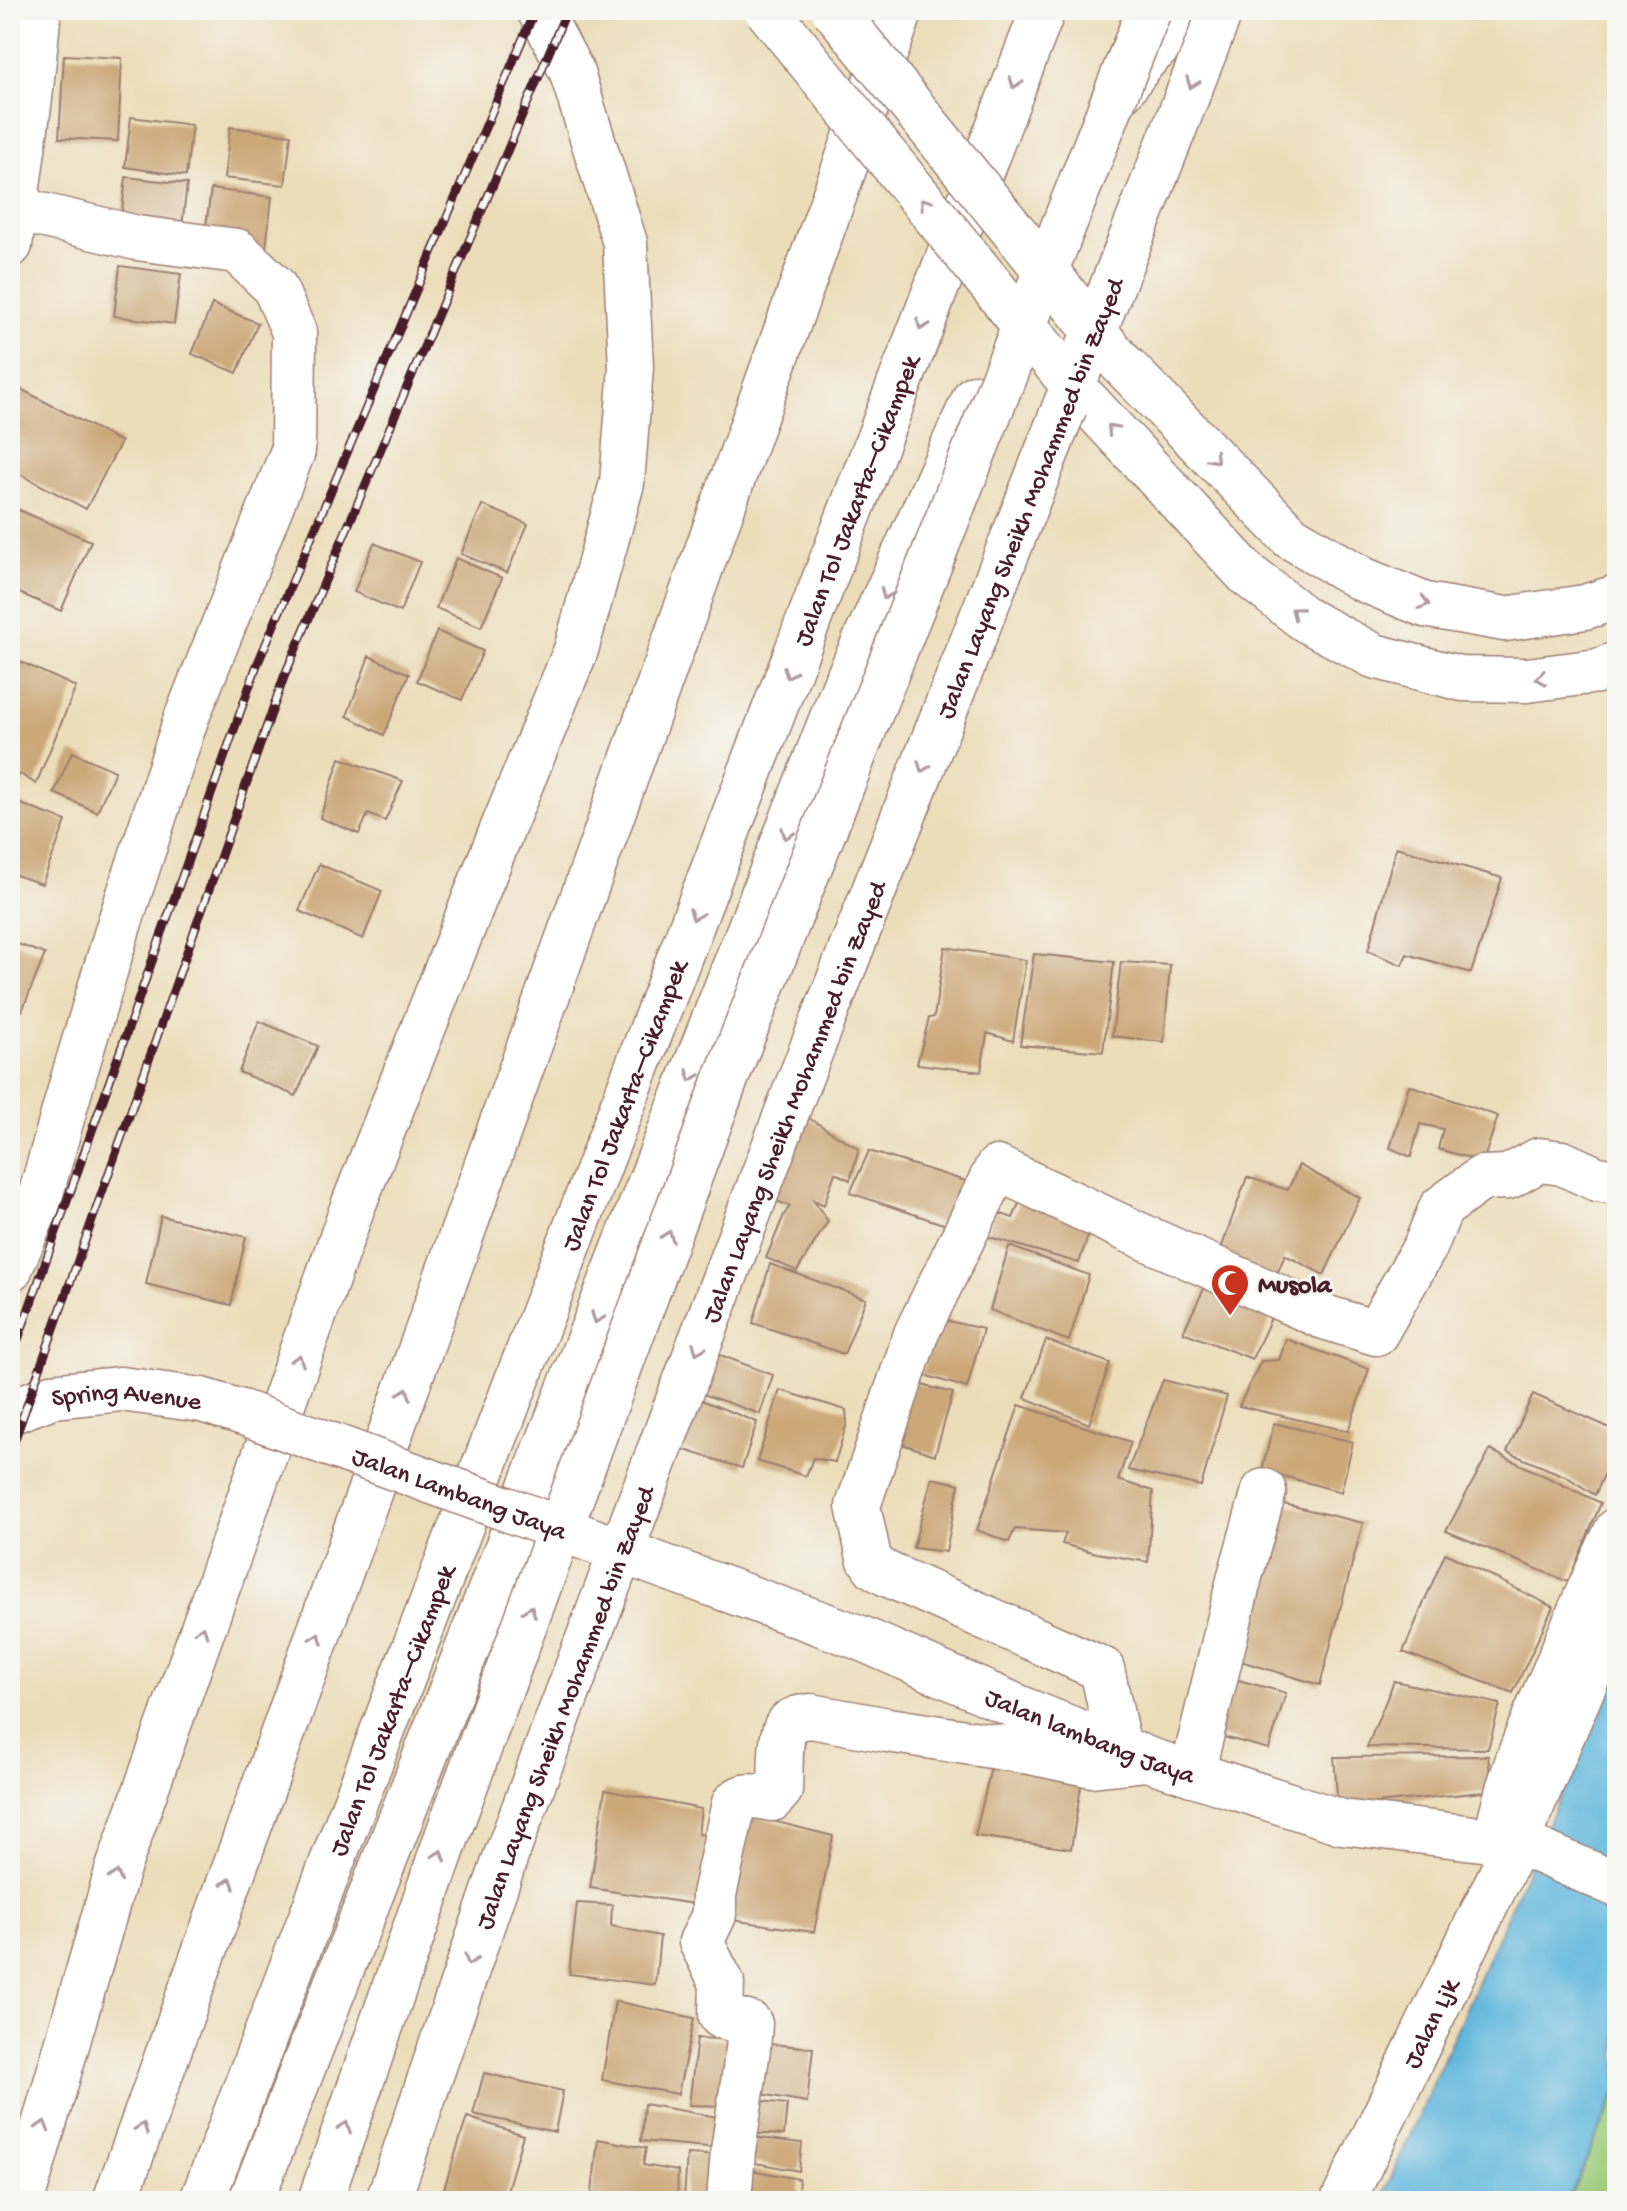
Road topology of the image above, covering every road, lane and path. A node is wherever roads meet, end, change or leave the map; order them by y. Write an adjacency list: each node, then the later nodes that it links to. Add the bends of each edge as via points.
1 (39, 10): 10 (main road)
2 (539, 10): 25 (main road, one-way to 2, via 117,1871 353,1206 576,650 622,483 631,367 625,243 571,70)
3 (767, 10): 12 (main road, one-way to 3, bridge, via 1527,680 1463,679 1374,656 1306,620 1248,575 1080,394)
4 (834, 10): 11 (main road, one-way to 11, bridge, via 1120,362 1291,537 1362,579 1425,605 1505,619)
5 (901, 10): 26 (main road, one-way to 5)
6 (1043, 10): 27 (main road, Jalan Tol Jakarta–Cikampek, one-way to 27)
7 (1149, 10): 29 (main road, one-way to 7, bridge, via 451,1825 727,1076)
8 (1196, 10): 28 (main road, one-way to 28, via 1144,60 1100,121 844,687)
9 (1221, 10): 30 (main road, Jalan Layang Sheikh Mohammed bin Zayed, one-way to 30, bridge, via 781,1128 506,1856)
10 (13, 227): 14 (main road, via 237,251 274,286 294,332 293,451 186,719 118,928 38,1204)
11 (1617, 597)
12 (1617, 664)
13 (1617, 1182): 21 (main road, via 1539,1160 1508,1177 1482,1178 1441,1208 1376,1333 1321,1316 997,1168 916,1334 858,1506 869,1558 887,1574 1102,1669)
14 (10, 1269)
15 (10, 1412): 16 (main road, Spring Avenue, via 52,1396 121,1389 202,1400)
16 (244, 1413): 19 (main road, Jalan Lambang Jaya, bridge)
17 (1264, 1491): 22 (main road)
18 (1617, 1530): 23 (main road, via 1522,1745 1506,1794)
19 (676, 1571): 21 (main road, Jalan lambang Jaya, via 858,1637)
20 (1617, 1609): 23 (main road)
21 (1133, 1753): 22 (main road, Jalan lambang Jaya); 31 (main road, via 1092,1765 811,1716 788,1723 776,1796 745,1796 734,1803 714,1915 701,1942 722,1983 721,2016 750,2024)
22 (1192, 1774): 23 (main road, Jalan lambang Jaya, via 1342,1822)
23 (1511, 1842): 24 (main road); 32 (main road, Jalan Ljk)
24 (1617, 1885)
25 (22, 2201)
26 (115, 2201)
27 (202, 2201)
28 (251, 2201)
29 (320, 2201)
30 (388, 2201)
31 (729, 2201)
32 (1343, 2201)

